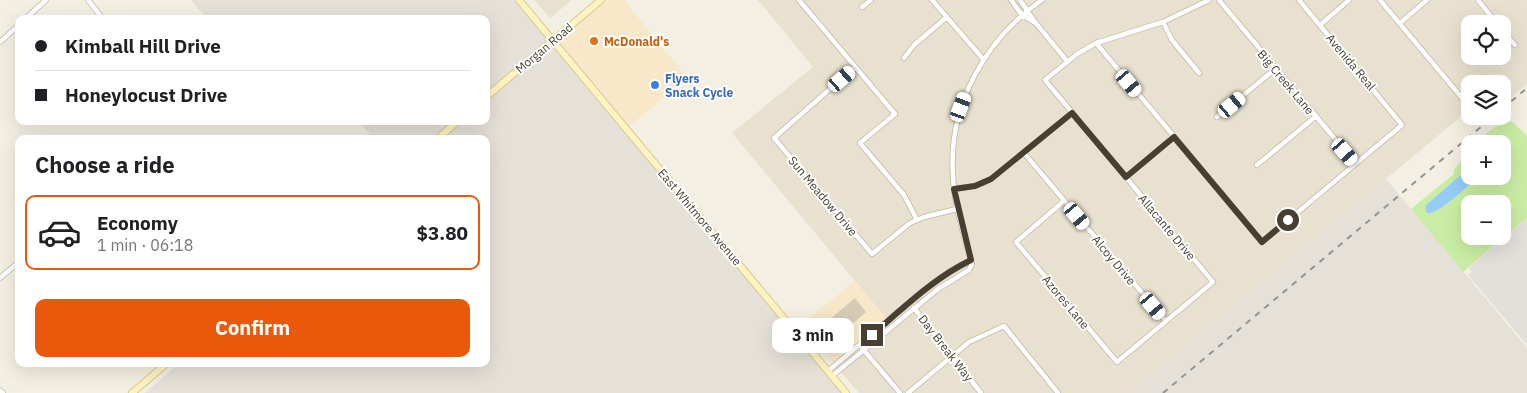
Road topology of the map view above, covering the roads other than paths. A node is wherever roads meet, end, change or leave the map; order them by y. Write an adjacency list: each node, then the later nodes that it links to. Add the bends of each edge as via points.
1 (46, 0): 20 (street)
2 (88, 0): 21 (street)
3 (519, 0): 30 (main road, East Whitmore Avenue)
4 (602, 0): 30 (main road, Morgan Road)
5 (799, 0): 38 (street)
6 (871, 0): 18 (street)
7 (932, 0): 24 (street)
8 (1011, 0): 22 (street)
9 (1020, 0): 19 (street)
10 (1042, 0): 19 (street)
11 (1208, 0): 26 (street)
12 (1219, 0): 39 (street, Big Creek Lane)
13 (1299, 0): 28 (street, Avenida Real)
14 (1348, 0): 28 (street)
15 (1380, 0): 27 (street)
16 (1427, 0): 27 (street)
17 (1478, 0): 23 (street)
18 (862, 7)
19 (1028, 10): 22 (street); 25 (street)
20 (29, 15)
21 (100, 15)
22 (1022, 15): 25 (street); 36 (street)
23 (1490, 15)
24 (947, 17): 35 (street, via 914,45); 36 (street)
25 (1035, 22): 37 (street)
26 (1163, 22): 33 (street); 40 (street, via 1172,40)
27 (1400, 23): 42 (street)
28 (1320, 25): 50 (street, Avenida Real, via 1402,125)
29 (15, 29): 32 (street)
30 (553, 40): 41 (main road, Morgan Road); 67 (main road, East Whitmore Avenue)
31 (1511, 40): 34 (street)
32 (0, 42)
33 (1096, 43): 37 (street); 48 (street)
34 (1515, 45)
35 (904, 58)
36 (984, 60): 53 (street, via 969,86 957,123 952,157)
37 (1067, 61): 43 (street, Allacante Drive, via 1045,80)
38 (855, 67): 56 (street, via 895,114 860,143 904,195); 56 (street, Sun Meadow Drive, via 774,138 872,254)
39 (1275, 69): 44 (street); 45 (street, Big Creek Lane)
40 (1199, 73)
41 (490, 94)
42 (1461, 97)
43 (1072, 113): 49 (street); 52 (street, Allacante Drive)
44 (1217, 117)
45 (1315, 117): 50 (street, Big Creek Lane); 51 (street)
46 (453, 125): 47 (main road)
47 (442, 135)
48 (1174, 137): 50 (street, via 1262,242); 52 (street)
49 (1024, 153): 53 (street, via 985,182); 54 (street, Alcoy Drive)
50 (1355, 164)
51 (1257, 165)
52 (1126, 177): 62 (street, Allacante Drive, via 1213,282)
53 (954, 189): 55 (street)
54 (1064, 201): 62 (street, Alcoy Drive); 62 (street, Azores Lane, via 1016,242 1117,362)
55 (957, 209): 56 (street); 57 (street)
56 (917, 220)
57 (972, 262): 60 (street, via 952,270); 61 (street, via 969,270 948,281)
58 (15, 265): 59 (street)
59 (0, 278)
60 (910, 303): 61 (street, Day Break Way); 63 (street)
61 (915, 308): 64 (street); 65 (street, Day Break Way)
62 (1166, 321)
63 (860, 345): 64 (street); 67 (street)
64 (864, 350): 67 (street); 72 (street)
65 (951, 357): 73 (street); 74 (street, Day Break Way); 75 (street, via 969,342 1004,326)
66 (162, 367): 70 (main road)
67 (830, 374): 71 (main road, East Whitmore Avenue)
68 (0, 390): 69 (street)
69 (3, 393)
70 (132, 393)
71 (846, 393)
72 (900, 393)
73 (908, 393)
74 (981, 393)
75 (1058, 393)

